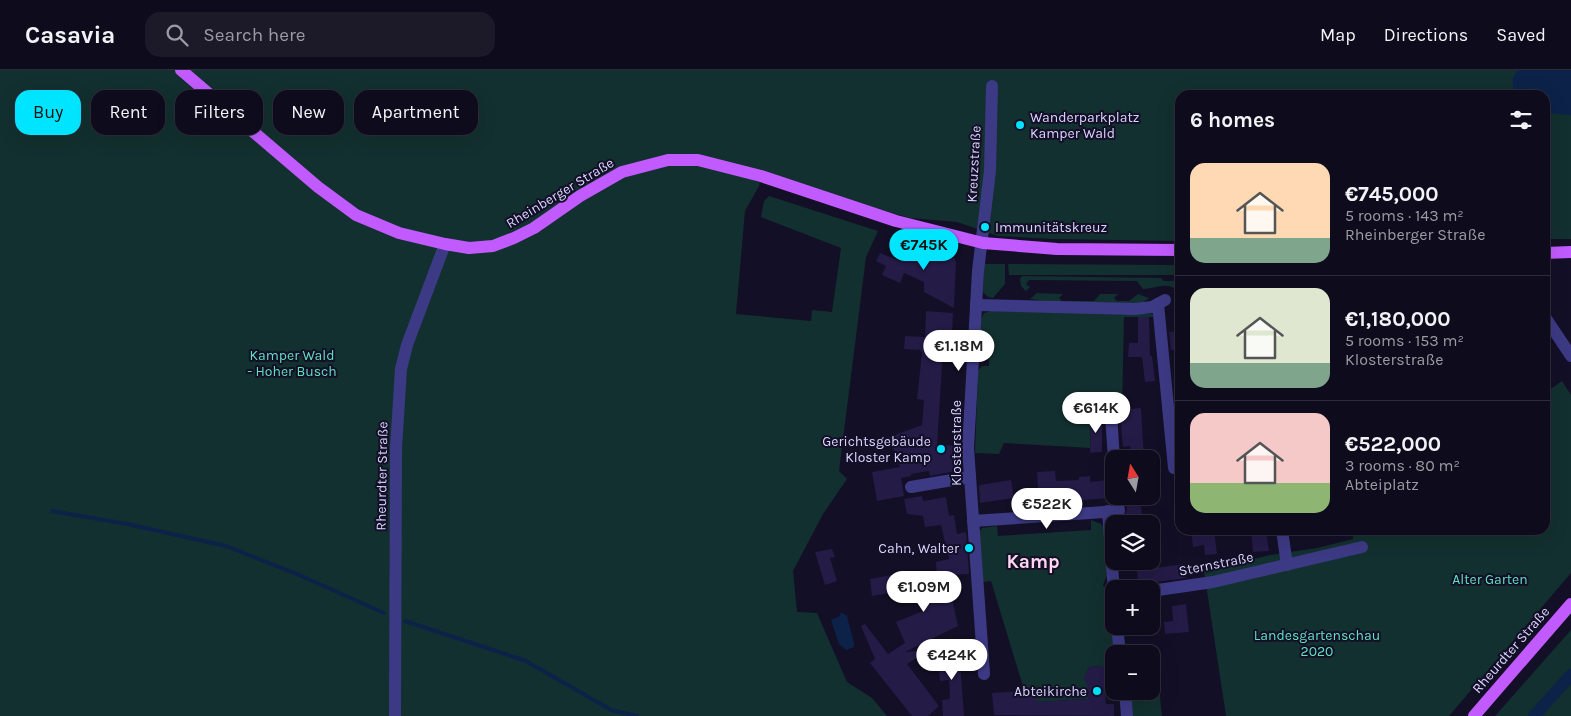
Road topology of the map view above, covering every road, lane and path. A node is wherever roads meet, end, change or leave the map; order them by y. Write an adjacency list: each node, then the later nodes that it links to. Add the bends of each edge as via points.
1 (180, 70): 4 (main road, Rheinberger Straße, via 318,188 356,215 399,233)
2 (992, 86): 3 (street, Kreuzstraße, via 990,170)
3 (983, 243): 4 (main road, Rheinberger Straße, via 896,221 761,176 698,160 668,160 622,172 534,228 493,246 469,248); 5 (main road, Rheinberger Straße, via 1057,249); 8 (street, Klosterstraße)
4 (445, 244): 27 (street, Rheurdter Straße, via 401,369 396,448)
5 (1175, 250)
6 (1571, 252): 7 (main road)
7 (1550, 255)
8 (976, 305): 13 (street, via 1135,309 1162,302); 14 (street, Klosterstraße, via 968,448)
9 (1550, 324): 10 (street)
10 (1571, 356)
11 (1110, 415): 12 (street)
12 (1113, 450)
13 (1174, 468)
14 (970, 477): 15 (street); 18 (street, Klosterstraße)
15 (911, 487)
16 (1119, 505): 17 (street, via 1119,511)
17 (1108, 511): 18 (street); 22 (street)
18 (973, 521): 25 (street, Klosterstraße)
19 (1283, 535): 21 (street)
20 (1362, 547): 21 (street, Sternstraße)
21 (1287, 565): 23 (street, Sternstraße, via 1213,582)
22 (1113, 580)
23 (1160, 590)
24 (1571, 604): 29 (main road, Rheurdter Straße)
25 (984, 674)
26 (1126, 700): 28 (street)
27 (395, 716)
28 (1127, 716)
29 (1474, 716)

